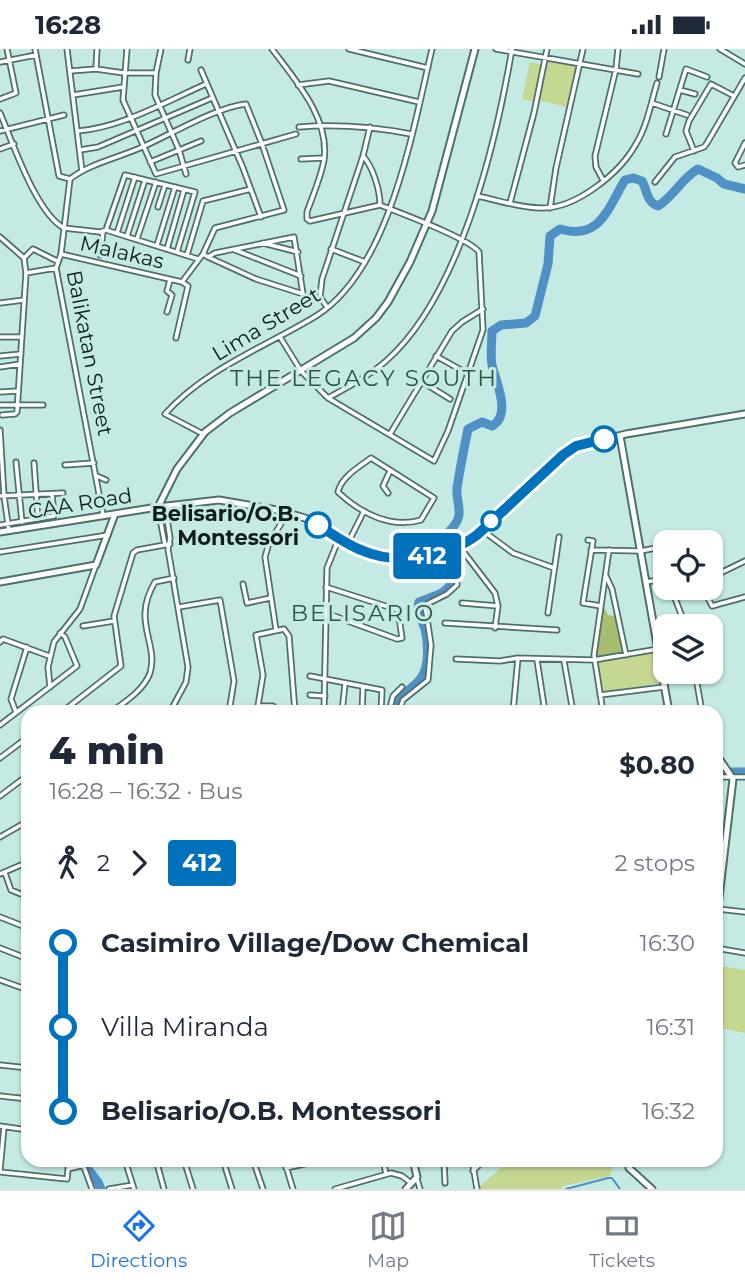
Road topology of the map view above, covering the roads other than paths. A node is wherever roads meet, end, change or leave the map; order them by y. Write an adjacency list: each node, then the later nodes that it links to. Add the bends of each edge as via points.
1 (7, 49): 21 (street)
2 (35, 49): 19 (street)
3 (68, 49): 30 (street)
4 (97, 49): 27 (street)
5 (127, 49): 31 (street)
6 (160, 49): 32 (street)
7 (190, 49): 22 (street)
8 (271, 49): 39 (street)
9 (349, 49): 26 (street)
10 (432, 49): 26 (street, Lima Street)
11 (475, 49): 105 (street)
12 (496, 49): 18 (street)
13 (547, 49): 20 (street)
14 (583, 49): 24 (street)
15 (618, 49): 28 (street)
16 (664, 49): 34 (street)
17 (720, 49): 25 (street)
18 (511, 50): 20 (street); 97 (street)
19 (36, 55): 21 (street); 55 (street)
20 (546, 57): 24 (street); 98 (street)
21 (9, 60): 23 (street); 46 (street, via 16,94)
22 (188, 60)
23 (0, 62)
24 (582, 63): 28 (street); 101 (street)
25 (745, 64)
26 (428, 68): 47 (street, Lima Street)
27 (96, 69): 30 (street); 31 (street)
28 (616, 69): 33 (street); 90 (street, via 595,156)
29 (201, 70): 38 (street)
30 (70, 71): 42 (street)
31 (124, 73): 32 (street); 40 (street)
32 (156, 73): 49 (street)
33 (638, 74)
34 (659, 77)
35 (707, 77): 41 (street, via 686,69)
36 (745, 78): 44 (street)
37 (657, 83): 48 (street)
38 (206, 84): 45 (street); 49 (street)
39 (298, 85): 47 (street, via 329,81); 58 (street)
40 (123, 87): 42 (street); 56 (street)
41 (679, 90): 43 (street); 50 (street)
42 (73, 95): 63 (street)
43 (695, 95)
44 (734, 96): 77 (street, via 707,143); 77 (street, via 711,83 687,131)
45 (212, 98): 52 (street); 57 (street)
46 (0, 99)
47 (419, 102): 67 (street, Lima Street)
48 (652, 103): 50 (street); 90 (street, via 637,143)
49 (160, 104): 56 (street); 57 (street)
50 (673, 110): 54 (street); 68 (street)
51 (0, 113): 61 (street)
52 (219, 113): 65 (street); 70 (street, via 246,104); 78 (street)
53 (64, 114): 55 (street)
54 (687, 115)
55 (49, 117): 61 (street); 88 (street, via 60,176)
56 (130, 118): 63 (street); 64 (street)
57 (166, 118): 64 (street); 65 (street)
58 (320, 125): 59 (street); 60 (street); 80 (street)
59 (299, 127)
60 (370, 127): 67 (street); 79 (street)
61 (7, 128): 62 (street); 72 (street)
62 (0, 131)
63 (78, 131): 75 (street)
64 (136, 132): 73 (street); 75 (street)
65 (172, 132): 73 (street); 76 (street)
66 (296, 134): 70 (street)
67 (411, 134): 102 (street, Lima Street)
68 (666, 134)
69 (201, 141): 76 (street)
70 (262, 143): 78 (street); 104 (street, Malakas, via 284,210)
71 (745, 143): 83 (street, via 735,165)
72 (14, 144): 74 (street); 106 (street, via 39,199)
73 (143, 147): 82 (street); 85 (street)
74 (0, 149)
75 (80, 150): 85 (street)
76 (179, 150): 82 (street); 84 (street)
77 (694, 151): 92 (street, via 675,157)
78 (235, 152): 84 (street); 95 (street)
79 (363, 156): 99 (street); 103 (street)
80 (324, 158): 81 (street); 103 (street, via 307,219)
81 (301, 159)
82 (150, 162): 84 (street, via 157,174)
83 (745, 165)
84 (185, 166): 86 (street)
85 (82, 171): 88 (street)
86 (186, 174)
87 (135, 177): 89 (street); 107 (street, via 125,174); 108 (street)
88 (69, 179): 106 (street, Balikatan Street)
89 (145, 180): 91 (street); 109 (street)
90 (603, 180): 101 (street, via 577,200)
91 (156, 182): 93 (street); 111 (street)
92 (654, 182)
93 (165, 185): 94 (street); 100 (street)
94 (175, 187): 96 (street); 114 (street)
95 (251, 189): 104 (street); 123 (street, via 203,201)
96 (184, 190): 115 (street); 118 (street, via 195,192)
97 (477, 196): 98 (street); 112 (street)
98 (510, 203): 101 (street)
99 (380, 205): 102 (street); 103 (street)
100 (158, 207)
101 (550, 208)
102 (390, 209): 105 (street); 128 (street, Lima Street)
103 (343, 213): 117 (street)
104 (261, 217): 121 (street, Malakas, via 215,228)
105 (426, 225): 112 (street); 148 (street, via 399,283 376,318 354,338)
106 (64, 228): 107 (street); 120 (street, Balikatan Street)
107 (104, 231): 108 (street); 122 (street)
108 (117, 233): 109 (street)
109 (127, 236): 111 (street)
110 (0, 237): 125 (street)
111 (137, 239): 114 (street)
112 (460, 240): 137 (street, via 479,252); 153 (street, via 432,302 404,342 371,373)
113 (262, 243): 116 (street); 119 (street); 119 (street, via 294,237)
114 (157, 245): 115 (street)
115 (167, 249): 118 (street)
116 (233, 249): 124 (street); 131 (street)
117 (331, 249): 128 (street); 136 (street, via 320,292)
118 (177, 252): 123 (street)
119 (298, 252): 131 (street)
120 (61, 254): 127 (street, Balikatan Street); 132 (street, Malakas)
121 (202, 254): 124 (street); 126 (street, Malakas)
122 (100, 255)
123 (187, 255): 126 (street)
124 (208, 257): 131 (street, via 302,295)
125 (24, 258): 127 (street, via 33,249); 130 (street)
126 (198, 259): 133 (street, Malakas)
127 (58, 261): 129 (street, Balikatan Street)
128 (365, 262): 136 (street, Lima Street)
129 (56, 268): 130 (street); 166 (street, Balikatan Street)
130 (26, 273): 134 (street)
131 (301, 276)
132 (170, 279): 133 (street, Malakas); 138 (street)
133 (182, 282): 142 (street, via 188,286)
134 (24, 299): 135 (street); 140 (street)
135 (0, 303)
136 (327, 307): 141 (street, Lima Street)
137 (483, 309): 145 (street, via 457,326); 162 (street, via 481,338 434,461)
138 (167, 312)
139 (0, 337): 140 (street)
140 (22, 337): 143 (street)
141 (280, 337): 148 (street); 161 (street, Lima Street, via 202,380 165,414)
142 (176, 338)
143 (21, 354): 144 (street); 146 (street)
144 (0, 356)
145 (436, 356): 149 (street); 150 (street)
146 (20, 364): 147 (street); 151 (street)
147 (0, 367)
148 (300, 371): 153 (street); 161 (street)
149 (463, 371)
150 (421, 381): 154 (street); 162 (street)
151 (18, 391): 152 (street); 155 (street)
152 (0, 392)
153 (328, 398): 162 (street)
154 (450, 399)
155 (18, 404): 156 (street); 157 (street); 159 (street, via 15,414)
156 (0, 405)
157 (43, 405)
158 (745, 414): 163 (street, CAA Road)
159 (2, 415)
160 (0, 430): 176 (street)
161 (203, 434): 177 (street, via 177,469)
162 (390, 434)
163 (620, 436): 189 (street, CAA Road, via 576,446); 201 (street)
164 (16, 462): 175 (street)
165 (34, 463): 173 (street)
166 (94, 463): 167 (street); 169 (street, Balikatan Street)
167 (65, 465)
168 (390, 471): 172 (street, via 383,486); 178 (street, via 371,458 339,487 338,492); 178 (street, via 434,498 424,517 412,523 392,523)
169 (97, 476): 170 (street); 181 (street, Balikatan Street)
170 (106, 480)
171 (63, 493): 174 (street)
172 (388, 493)
173 (36, 494): 174 (street); 175 (street); 182 (street)
174 (51, 494): 183 (street)
175 (19, 495): 176 (street); 184 (street)
176 (2, 496): 186 (street)
177 (162, 505): 179 (street, CAA Road, via 219,500); 180 (street, CAA Road); 187 (street); 188 (street)
178 (365, 510): 195 (street)
179 (288, 512): 193 (street, CAA Road); 216 (street, via 265,554)
180 (115, 514): 181 (street, CAA Road); 191 (street)
181 (103, 515): 183 (street, CAA Road)
182 (38, 519): 183 (street); 184 (street)
183 (54, 520): 186 (street, CAA Road)
184 (22, 522): 186 (street)
185 (0, 525): 186 (street)
186 (8, 527): 190 (street, CAA Road)
187 (168, 528): 188 (street); 196 (street)
188 (161, 529): 196 (street)
189 (482, 530): 197 (street, CAA Road); 206 (street, via 513,553)
190 (0, 532)
191 (108, 535): 202 (street); 205 (street)
192 (559, 537): 206 (street)
193 (339, 538): 195 (street, CAA Road); 214 (street, via 328,564)
194 (588, 540): 200 (street, via 593,541)
195 (348, 543): 203 (street, CAA Road, via 382,557)
196 (168, 546): 209 (street); 224 (street, via 133,553)
197 (459, 546): 203 (street, CAA Road); 219 (street, via 495,593)
198 (653, 548): 201 (street)
199 (609, 549): 200 (street); 201 (street); 208 (street)
200 (592, 550): 220 (street, via 583,603)
201 (641, 551): 212 (street)
202 (0, 552)
203 (444, 552): 266 (street, via 456,569 457,585 425,605 431,645 428,680)
204 (745, 561): 207 (street)
205 (96, 565): 211 (street); 231 (street, via 80,609)
206 (554, 568): 223 (street)
207 (723, 572)
208 (606, 576): 220 (street); 235 (street)
209 (174, 578): 221 (street); 256 (street, via 155,582 144,621 150,673)
210 (653, 581): 212 (street)
211 (0, 582)
212 (646, 582): 225 (street)
213 (243, 584): 216 (street, via 247,603)
214 (326, 587): 222 (street); 222 (street, via 398,610 401,639)
215 (745, 597): 217 (street, via 712,606)
216 (270, 598): 229 (street)
217 (709, 600)
218 (462, 603): 219 (street)
219 (498, 606): 228 (street)
220 (601, 606): 240 (street)
221 (179, 607): 257 (street, via 188,667 186,683); 258 (street, via 220,600 234,681)
222 (326, 613): 243 (street)
223 (548, 613)
224 (114, 621): 227 (street); 255 (street, via 121,666)
225 (653, 621)
226 (445, 623): 228 (street)
227 (83, 626)
228 (495, 628): 230 (street)
229 (276, 630): 259 (street, via 256,635 263,675); 260 (street, via 288,632)
230 (557, 630)
231 (60, 633): 236 (street); 247 (street, via 77,666)
232 (0, 642): 233 (street)
233 (27, 647): 236 (street); 274 (street, via 11,699)
234 (653, 650): 235 (street)
235 (626, 655): 240 (street)
236 (50, 656): 247 (street)
237 (518, 658): 238 (street); 239 (street); 267 (street)
238 (456, 659)
239 (537, 660): 241 (street); 268 (street)
240 (594, 660): 241 (street); 252 (street)
241 (564, 661): 269 (street)
242 (310, 676): 243 (street)
243 (326, 680): 244 (street); 253 (street)
244 (345, 684): 248 (street); 262 (street)
245 (664, 684): 250 (street)
246 (697, 684): 272 (street)
247 (50, 687): 254 (street)
248 (363, 687): 263 (street); 264 (street, via 382,690)
249 (402, 687): 265 (street)
250 (664, 687): 252 (street); 271 (street)
251 (310, 695): 253 (street)
252 (600, 695): 270 (street)
253 (326, 696): 261 (street)
254 (26, 705)
255 (71, 705)
256 (120, 705)
257 (174, 705)
258 (230, 705)
259 (257, 705)
260 (294, 705)
261 (325, 705)
262 (343, 705)
263 (362, 705)
264 (381, 705)
265 (391, 705)
266 (401, 705)
267 (514, 705)
268 (544, 705)
269 (572, 705)
270 (602, 705)
271 (667, 705)
272 (701, 705)
273 (21, 708): 274 (street)
274 (16, 712): 275 (street)
275 (0, 725)
276 (21, 742): 277 (street)
277 (0, 758)
278 (723, 764): 279 (street)
279 (731, 775): 280 (street); 281 (street); 286 (street)
280 (723, 776)
281 (745, 777)
282 (21, 780): 283 (street)
283 (0, 796)
284 (21, 825): 285 (street)
285 (0, 837)
286 (723, 857)
287 (21, 865): 288 (street)
288 (3, 873): 289 (street, via 12,890)
289 (21, 894)
290 (723, 910): 291 (street)
291 (745, 912)
292 (0, 917): 293 (street)
293 (21, 925)
294 (0, 948): 297 (street)
295 (723, 949): 296 (street)
296 (745, 953)
297 (21, 956)
298 (0, 980): 299 (street)
299 (21, 988)
300 (0, 1065): 301 (street)
301 (21, 1067)
302 (0, 1096): 303 (street)
303 (21, 1099)
304 (2, 1126): 305 (street); 322 (street)
305 (21, 1128)
306 (74, 1167): 321 (street)
307 (85, 1167): 329 (street)
308 (127, 1167): 328 (street)
309 (158, 1167): 331 (street)
310 (186, 1167): 332 (street)
311 (225, 1167): 333 (street)
312 (255, 1167): 334 (street)
313 (290, 1167): 320 (street)
314 (384, 1167): 324 (street)
315 (415, 1167): 325 (street)
316 (444, 1167): 327 (street)
317 (473, 1167): 323 (street)
318 (478, 1167): 323 (street)
319 (629, 1167): 340 (street)
320 (286, 1168): 335 (street)
321 (68, 1169): 322 (street, via 67,1179)
322 (0, 1171)
323 (473, 1172): 339 (street)
324 (386, 1174): 326 (street); 336 (street)
325 (417, 1177): 326 (street); 338 (street)
326 (411, 1183): 337 (street)
327 (445, 1183)
328 (133, 1187): 330 (street)
329 (92, 1189)
330 (109, 1189)
331 (164, 1189)
332 (193, 1189)
333 (232, 1189)
334 (263, 1189)
335 (293, 1189)
336 (335, 1189)
337 (406, 1189)
338 (420, 1189)
339 (477, 1189)
340 (652, 1189)

